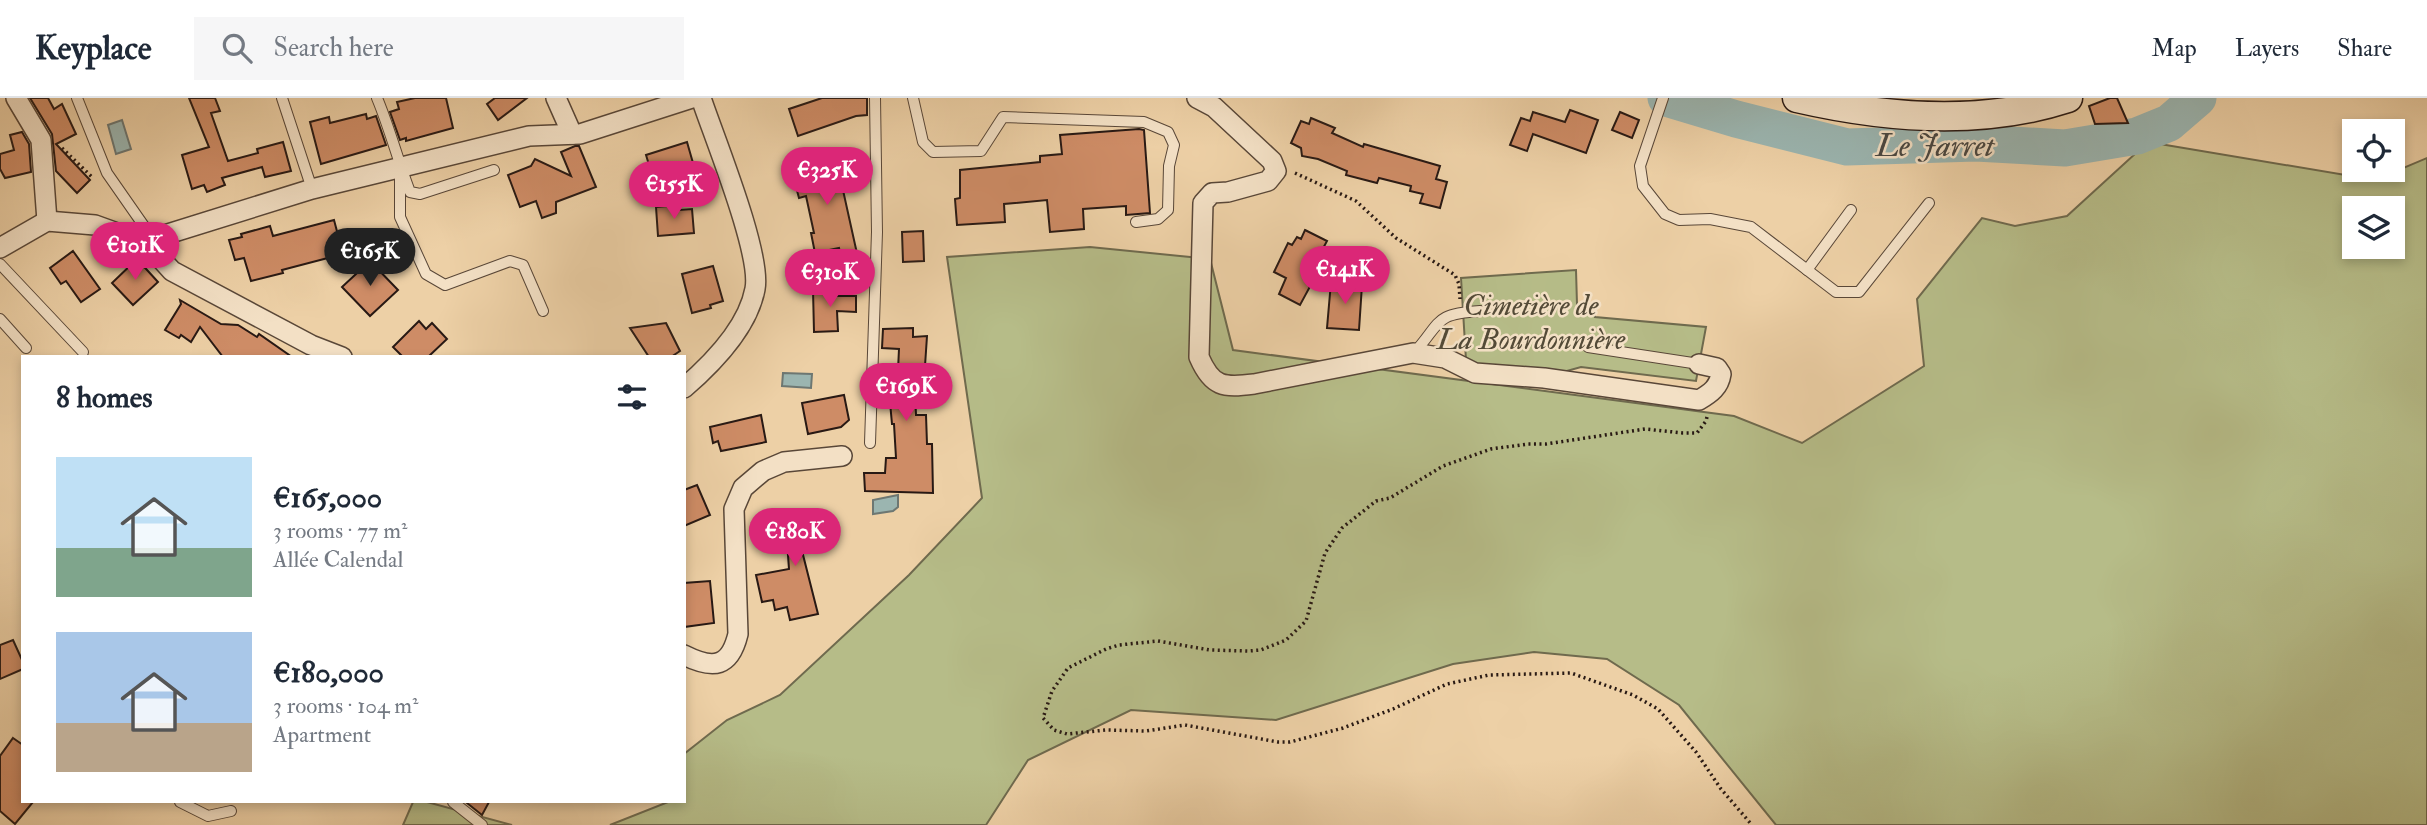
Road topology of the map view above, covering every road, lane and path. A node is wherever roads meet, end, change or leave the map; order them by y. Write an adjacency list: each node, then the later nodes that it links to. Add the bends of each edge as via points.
1 (16, 98): 21 (street, via 41,140)
2 (77, 98): 23 (lane, via 107,173)
3 (282, 98): 18 (lane)
4 (377, 98): 15 (lane)
5 (556, 98): 14 (street)
6 (692, 98): 14 (street)
7 (701, 98): 38 (street, via 742,219 756,286 751,306 733,335)
8 (875, 98): 40 (lane, via 877,232)
9 (913, 98): 22 (lane, via 923,142 933,152 981,151 1003,117 1144,122 1168,132 1174,145 1168,211 1158,219)
10 (1197, 98): 17 (street, via 1214,107 1272,161)
11 (1663, 98): 26 (lane, via 1640,166 1643,186 1665,214 1679,220 1710,219 1751,227)
12 (1797, 98): 13 (main road, via 1935,115 1988,114)
13 (2068, 98)
14 (572, 134): 15 (street, via 529,136)
15 (400, 167): 16 (lane, via 411,192 420,194); 18 (street); 29 (lane, via 400,217 426,274 445,285 510,261 523,265)
16 (494, 170)
17 (1276, 171): 27 (path, via 1290,170 1356,201 1396,238 1455,275); 35 (street, via 1268,181 1212,193 1203,203 1199,357 1205,371 1229,387)
18 (312, 189): 23 (street)
19 (1929, 203): 26 (lane, via 1859,292 1836,292)
20 (1851, 211): 26 (lane)
21 (47, 221): 23 (street, via 95,225 142,242); 24 (street)
22 (1136, 222)
23 (153, 239): 33 (street, via 172,271)
24 (0, 248)
25 (0, 264): 34 (lane)
26 (1807, 270)
27 (1460, 305)
28 (1480, 311): 35 (lane, via 1440,319)
29 (543, 312)
30 (0, 319): 32 (lane)
31 (1588, 347): 37 (lane)
32 (26, 348)
33 (315, 351): 36 (street)
34 (83, 352)
35 (1413, 353): 39 (street, via 1445,358 1475,373 1699,400)
36 (333, 355)
37 (1699, 364): 39 (street, via 1717,368 1721,374)
38 (686, 386)
39 (1709, 395): 47 (path, via 1706,421 1697,432 1645,429 1528,444 1491,449 1443,466 1390,498 1376,501 1342,528 1325,553 1306,621 1286,640 1248,651 1158,641 1106,649 1068,668 1052,691 1042,718 1054,730 1067,734 1185,725 1290,742 1343,728 1447,684 1489,675 1571,673 1658,709)
40 (870, 443)
41 (842, 456): 42 (street, via 785,462 763,471 743,488 733,509 738,634 734,652 723,662 705,664)
42 (686, 656)
43 (182, 803): 45 (lane, via 208,816)
44 (454, 803): 46 (lane)
45 (231, 811)
46 (482, 825)
47 (1752, 825)

